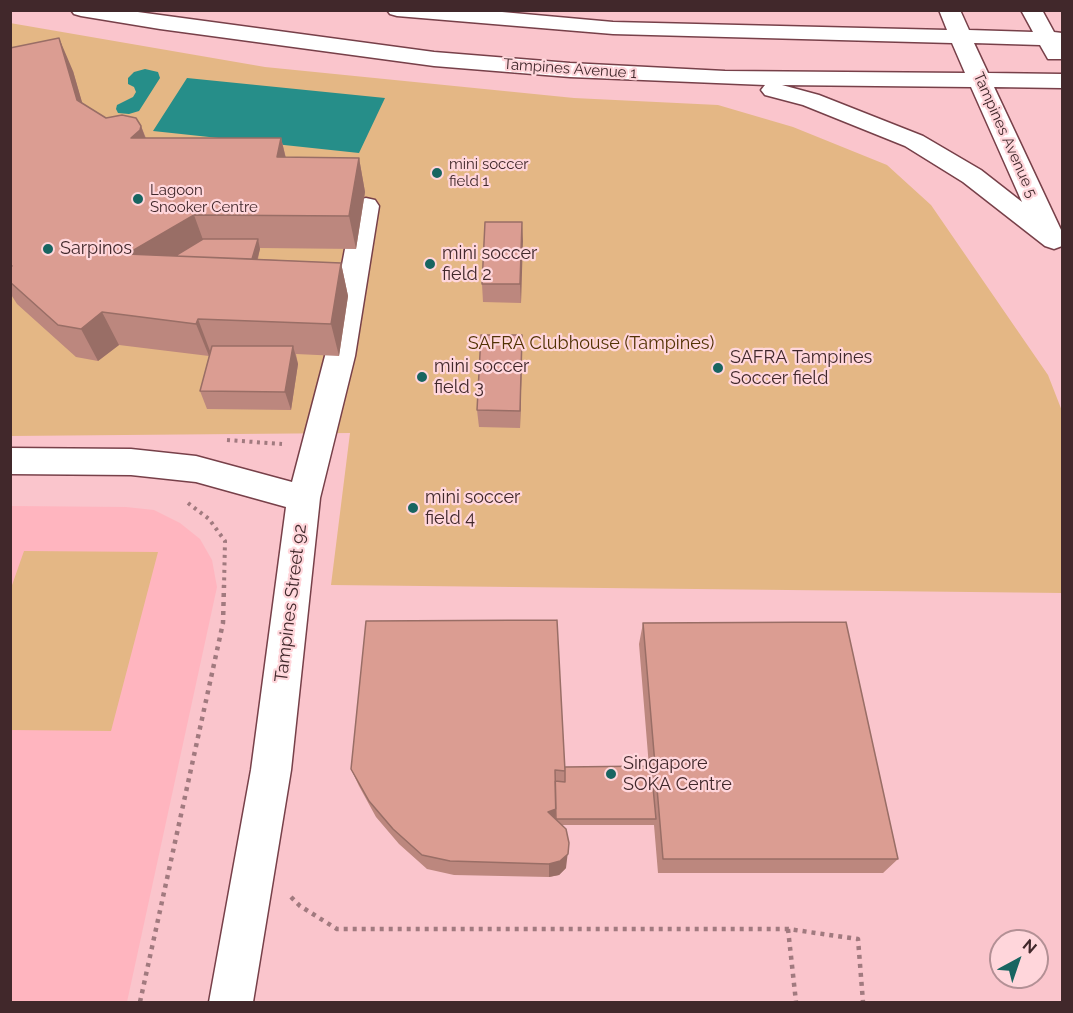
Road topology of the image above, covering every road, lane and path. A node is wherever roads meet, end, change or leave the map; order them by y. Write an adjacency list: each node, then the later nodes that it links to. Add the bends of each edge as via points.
1 (81, 10): 10 (main road, Tampines Avenue 1, via 434,59)
2 (397, 10): 6 (main road)
3 (949, 10): 7 (main road, Tampines Avenue 5)
4 (1031, 10): 8 (main road)
5 (771, 13): 6 (main road)
6 (672, 30): 7 (main road)
7 (961, 38): 8 (main road); 11 (main road, Tampines Avenue 5)
8 (1055, 39): 9 (main road)
9 (1062, 66)
10 (725, 78): 11 (main road, Tampines Avenue 1); 14 (main road, via 811,100 914,141 972,176)
11 (981, 80): 12 (main road, Tampines Avenue 1); 14 (main road, Tampines Avenue 5)
12 (1062, 81)
13 (366, 206): 16 (main road, via 340,356)
14 (1058, 249)
15 (10, 461): 16 (main road, Tampines Street 92, via 131,462 185,468)
16 (304, 498): 21 (main road, Tampines Street 92, via 271,770)
17 (186, 501): 20 (path, via 209,519 225,541 223,623)
18 (285, 891): 19 (path, via 300,906 337,929)
19 (788, 929): 22 (path); 23 (path, via 858,939)
20 (140, 1002)
21 (231, 1002)
22 (796, 1002)
23 (863, 1002)

